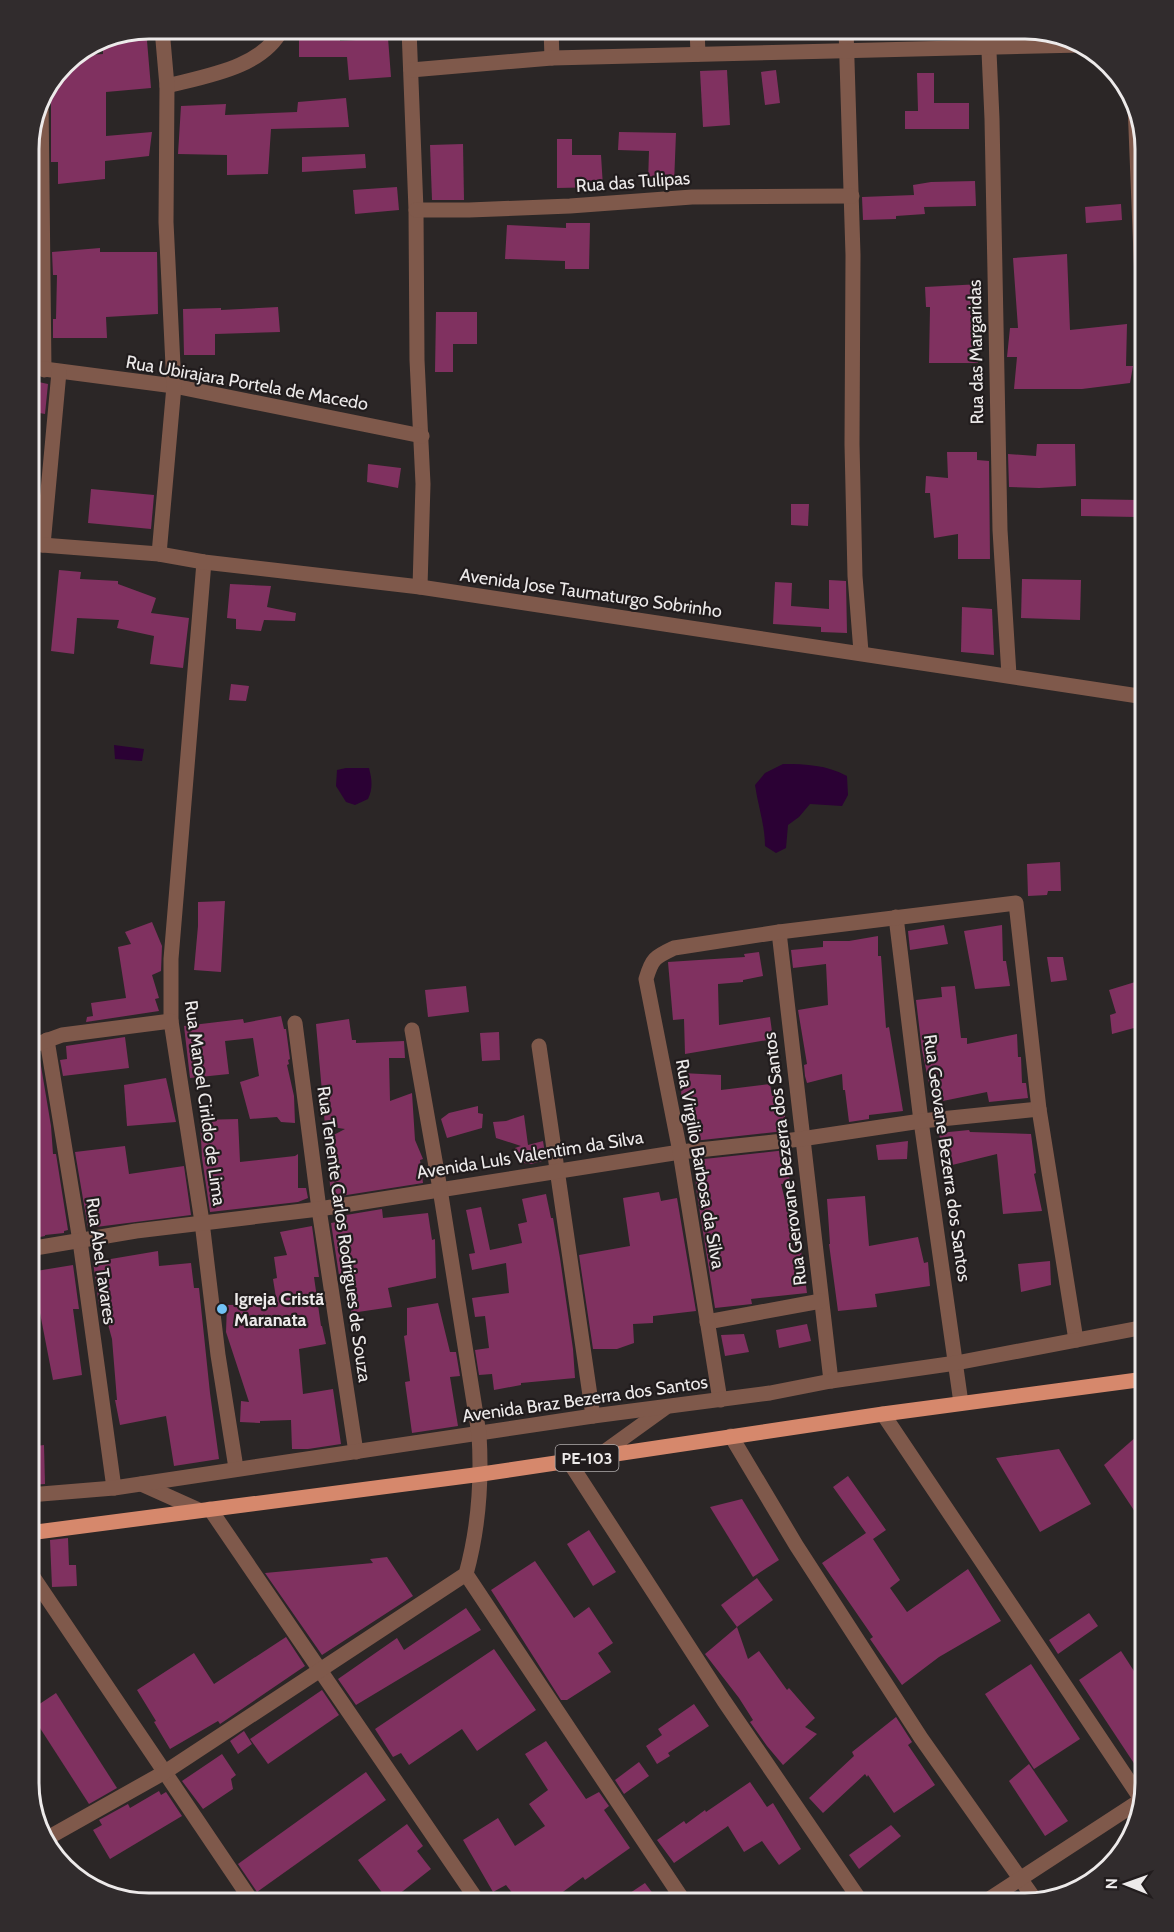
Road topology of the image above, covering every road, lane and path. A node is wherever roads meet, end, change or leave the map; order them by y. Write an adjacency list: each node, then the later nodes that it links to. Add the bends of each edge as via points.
1 (163, 39): 14 (street)
2 (276, 39): 14 (street, via 240,65)
3 (409, 39): 13 (street)
4 (551, 39): 12 (street)
5 (697, 39): 11 (street)
6 (846, 39): 10 (street)
7 (989, 39): 9 (street, Rua das Margaridas)
8 (1062, 45): 9 (street)
9 (989, 46): 10 (street); 27 (street, Rua das Margaridas, via 998,477)
10 (846, 50): 11 (street); 16 (street)
11 (698, 54): 12 (street)
12 (552, 58): 13 (street)
13 (411, 70): 17 (street)
14 (167, 86): 19 (street, via 166,222)
15 (42, 124): 18 (street)
16 (852, 196): 17 (street, Rua das Tulipas, via 692,197 570,206); 26 (street, via 852,444)
17 (416, 210): 20 (street)
18 (44, 370): 19 (street, Rua Ubirajara Portela de Macedo); 21 (street)
19 (174, 386): 20 (street, Rua Ubirajara Portela de Macedo); 23 (street)
20 (422, 436): 25 (street)
21 (39, 479)
22 (39, 544): 23 (street, Avenida Jose Taumaturgo Sobrinho)
23 (159, 554): 24 (street, Avenida Jose Taumaturgo Sobrinho)
24 (204, 562): 25 (street, Avenida Jose Taumaturgo Sobrinho); 31 (street, Rua Manoel Cirildo de Lima, via 171,959)
25 (420, 588): 26 (street, Avenida Jose Taumaturgo Sobrinho)
26 (861, 652): 27 (street, Avenida Jose Taumaturgo Sobrinho)
27 (1009, 675): 28 (street, Avenida Jose Taumaturgo Sobrinho)
28 (1135, 695)
29 (896, 917): 30 (street); 37 (street, via 1016,903); 38 (street, Rua Geovane Bezerra dos Santos)
30 (779, 932): 39 (street, Rua Gerovane Bezerra dos Santos); 40 (street, Rua Virgilio Barbosa da Silva, via 674,948 650,963 646,979)
31 (171, 1021): 34 (street); 44 (street, Rua Manoel Cirildo de Lima)
32 (295, 1023): 43 (street, Rua Tenente Carlos Rodrigues de Souza)
33 (412, 1030): 42 (street)
34 (47, 1040): 35 (street); 45 (street, Rua Abel Tavares)
35 (39, 1043)
36 (539, 1046): 41 (street)
37 (1038, 1109): 38 (street, Avenida LuIs Valentim da Silva); 50 (street)
38 (921, 1120): 39 (street, Avenida LuIs Valentim da Silva); 51 (street, Rua Geovane Bezerra dos Santos)
39 (801, 1139): 40 (street, Avenida LuIs Valentim da Silva); 47 (street, Rua Gerovane Bezerra dos Santos)
40 (680, 1152): 41 (street, Avenida LuIs Valentim da Silva); 48 (street, Rua Virgilio Barbosa da Silva)
41 (558, 1171): 42 (street, Avenida LuIs Valentim da Silva); 58 (street)
42 (440, 1189): 43 (street, Avenida LuIs Valentim da Silva); 59 (street)
43 (319, 1209): 44 (street, Avenida LuIs Valentim da Silva); 61 (street, Rua Tenente Carlos Rodrigues de Souza)
44 (202, 1222): 45 (street, Avenida LuIs Valentim da Silva); 64 (street, Rua Manoel Cirildo de Lima)
45 (80, 1241): 46 (street, Avenida LuIs Valentim da Silva); 67 (street, Rua Abel Tavares)
46 (39, 1247)
47 (821, 1301): 48 (street); 52 (street, Rua Gerovane Bezerra dos Santos)
48 (707, 1322): 54 (street, Rua Virgilio Barbosa da Silva)
49 (1135, 1329): 50 (street, Avenida Braz Bezerra dos Santos)
50 (1076, 1340): 51 (street, Avenida Braz Bezerra dos Santos)
51 (956, 1363): 52 (street, Avenida Braz Bezerra dos Santos); 55 (street, Rua Geovane Bezerra dos Santos)
52 (831, 1381): 54 (street, Avenida Braz Bezerra dos Santos)
53 (1135, 1381): 55 (main road, PE-103)
54 (720, 1400): 56 (street, Avenida Braz Bezerra dos Santos)
55 (961, 1403): 57 (main road, PE-103)
56 (668, 1407): 58 (street, Avenida Braz Bezerra dos Santos); 62 (street)
57 (883, 1414): 60 (main road, PE-103); 75 (street)
58 (593, 1416): 59 (street, Avenida Braz Bezerra dos Santos)
59 (479, 1434): 61 (street, Avenida Braz Bezerra dos Santos); 65 (street)
60 (732, 1436): 62 (main road, PE-103); 78 (street, via 796,1545 921,1738)
61 (356, 1452): 64 (street, Avenida Braz Bezerra dos Santos)
62 (597, 1457): 63 (main road, PE-103)
63 (568, 1460): 65 (main road, PE-103); 82 (street)
64 (236, 1468): 66 (street, Avenida Braz Bezerra dos Santos)
65 (482, 1474): 69 (main road, PE-103); 71 (street, via 478,1522)
66 (141, 1484): 67 (street, Avenida Braz Bezerra dos Santos); 69 (street)
67 (114, 1488): 68 (street, Avenida Braz Bezerra dos Santos)
68 (39, 1495)
69 (204, 1510): 70 (main road, PE-103); 73 (street)
70 (39, 1532)
71 (466, 1574): 73 (street); 81 (street)
72 (39, 1587): 74 (street)
73 (320, 1671): 74 (street); 80 (street)
74 (165, 1772): 77 (street); 79 (street)
75 (1135, 1790)
76 (1132, 1806): 78 (street)
77 (52, 1835)
78 (1020, 1878): 83 (street); 84 (street)
79 (246, 1893)
80 (471, 1893)
81 (678, 1893)
82 (855, 1893)
83 (999, 1893)
84 (1030, 1893)

